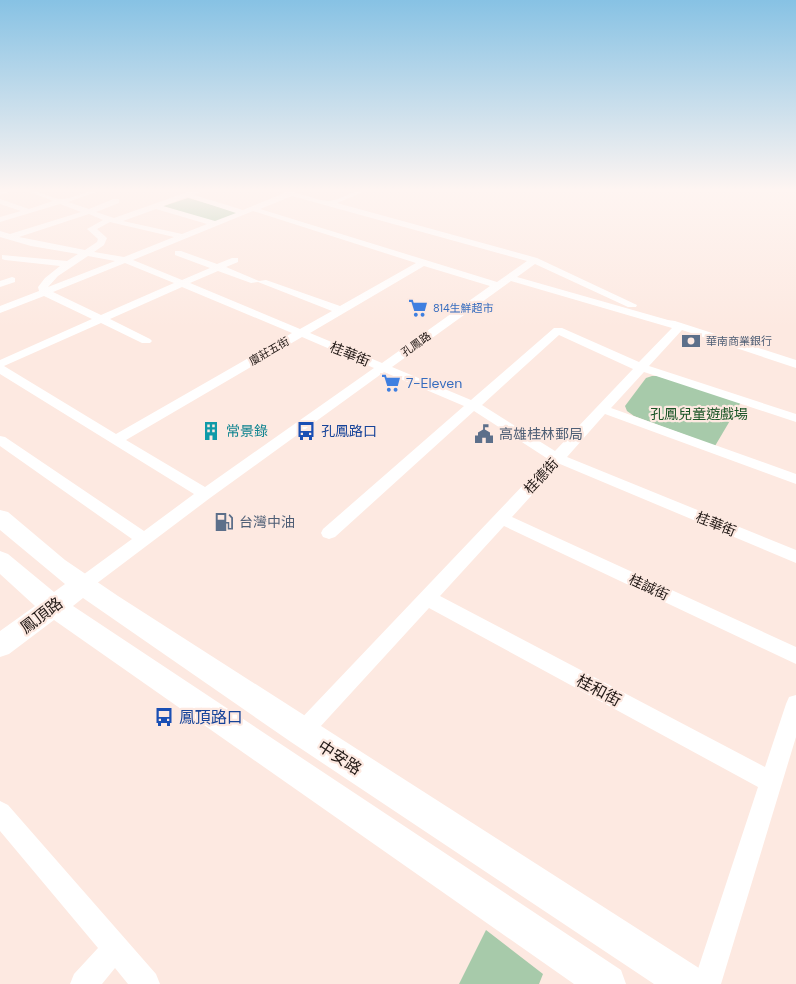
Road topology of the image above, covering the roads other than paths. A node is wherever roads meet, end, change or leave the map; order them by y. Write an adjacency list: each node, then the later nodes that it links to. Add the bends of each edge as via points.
1 (99, 235): 9 (street, via 103,240)
2 (175, 235): 7 (street)
3 (189, 235): 7 (street)
4 (331, 235): 15 (street)
5 (442, 235): 14 (street)
6 (3, 237): 8 (street, 桂華街)
7 (184, 237): 12 (street)
8 (31, 244): 9 (street, 桂華街); 11 (street)
9 (88, 253): 12 (street, 桂華街); 16 (street)
10 (178, 253): 17 (street)
11 (3, 258): 16 (street)
12 (126, 260): 20 (street, 桂華街); 23 (street)
13 (235, 260): 17 (street)
14 (534, 260): 18 (street, 孔鳳路); 27 (street)
15 (424, 262): 22 (street); 25 (street, 廈莊五街)
16 (69, 264): 23 (street, via 44,285)
17 (218, 268): 20 (street); 25 (street)
18 (510, 278): 22 (street, 孔鳳路); 27 (street)
19 (12, 280): 21 (street)
20 (182, 283): 26 (street); 28 (street, 桂華街)
21 (0, 284)
22 (499, 286): 32 (street, 孔鳳路)
23 (44, 292): 24 (street); 26 (street)
24 (0, 310)
25 (340, 310): 28 (street, 廈莊五街)
26 (101, 320): 29 (street); 30 (street)
27 (679, 327): 31 (street); 33 (street, 桂德街)
28 (300, 333): 32 (street, 桂華街); 39 (street, 廈莊五街)
29 (146, 341)
30 (0, 364)
31 (796, 364)
32 (384, 368): 35 (street, 桂華街); 42 (street, 孔鳳路)
33 (642, 368): 35 (street, via 558,330); 36 (street, 桂德街); 37 (street)
34 (0, 370): 39 (street)
35 (473, 405): 40 (street, 桂華街); 45 (street)
36 (603, 409): 40 (street, 桂德街); 41 (street)
37 (796, 418)
38 (0, 440): 46 (street)
39 (116, 440): 42 (street)
40 (557, 458): 44 (street, 桂德街); 47 (street, 桂華街)
41 (796, 479)
42 (205, 494): 46 (street, 孔鳳路)
43 (0, 518): 49 (street, 中安路)
44 (501, 518): 50 (street, 桂德街); 53 (street, 桂誠街)
45 (329, 533)
46 (144, 539): 49 (street, 孔鳳路)
47 (796, 557)
48 (0, 560): 51 (street)
49 (82, 585): 51 (street, 鳳頂路); 55 (street, 中安路)
50 (426, 598): 55 (street, 桂德街); 56 (street, 桂和街)
51 (53, 606): 52 (street, 鳳頂路); 61 (street)
52 (0, 646)
53 (796, 656)
54 (796, 704): 56 (street)
55 (302, 732): 62 (street, 中安路)
56 (771, 782): 63 (street)
57 (1, 816): 58 (street)
58 (115, 948): 59 (street); 60 (street)
59 (84, 984)
60 (146, 984)
61 (607, 984)
62 (688, 984)
63 (707, 984)

